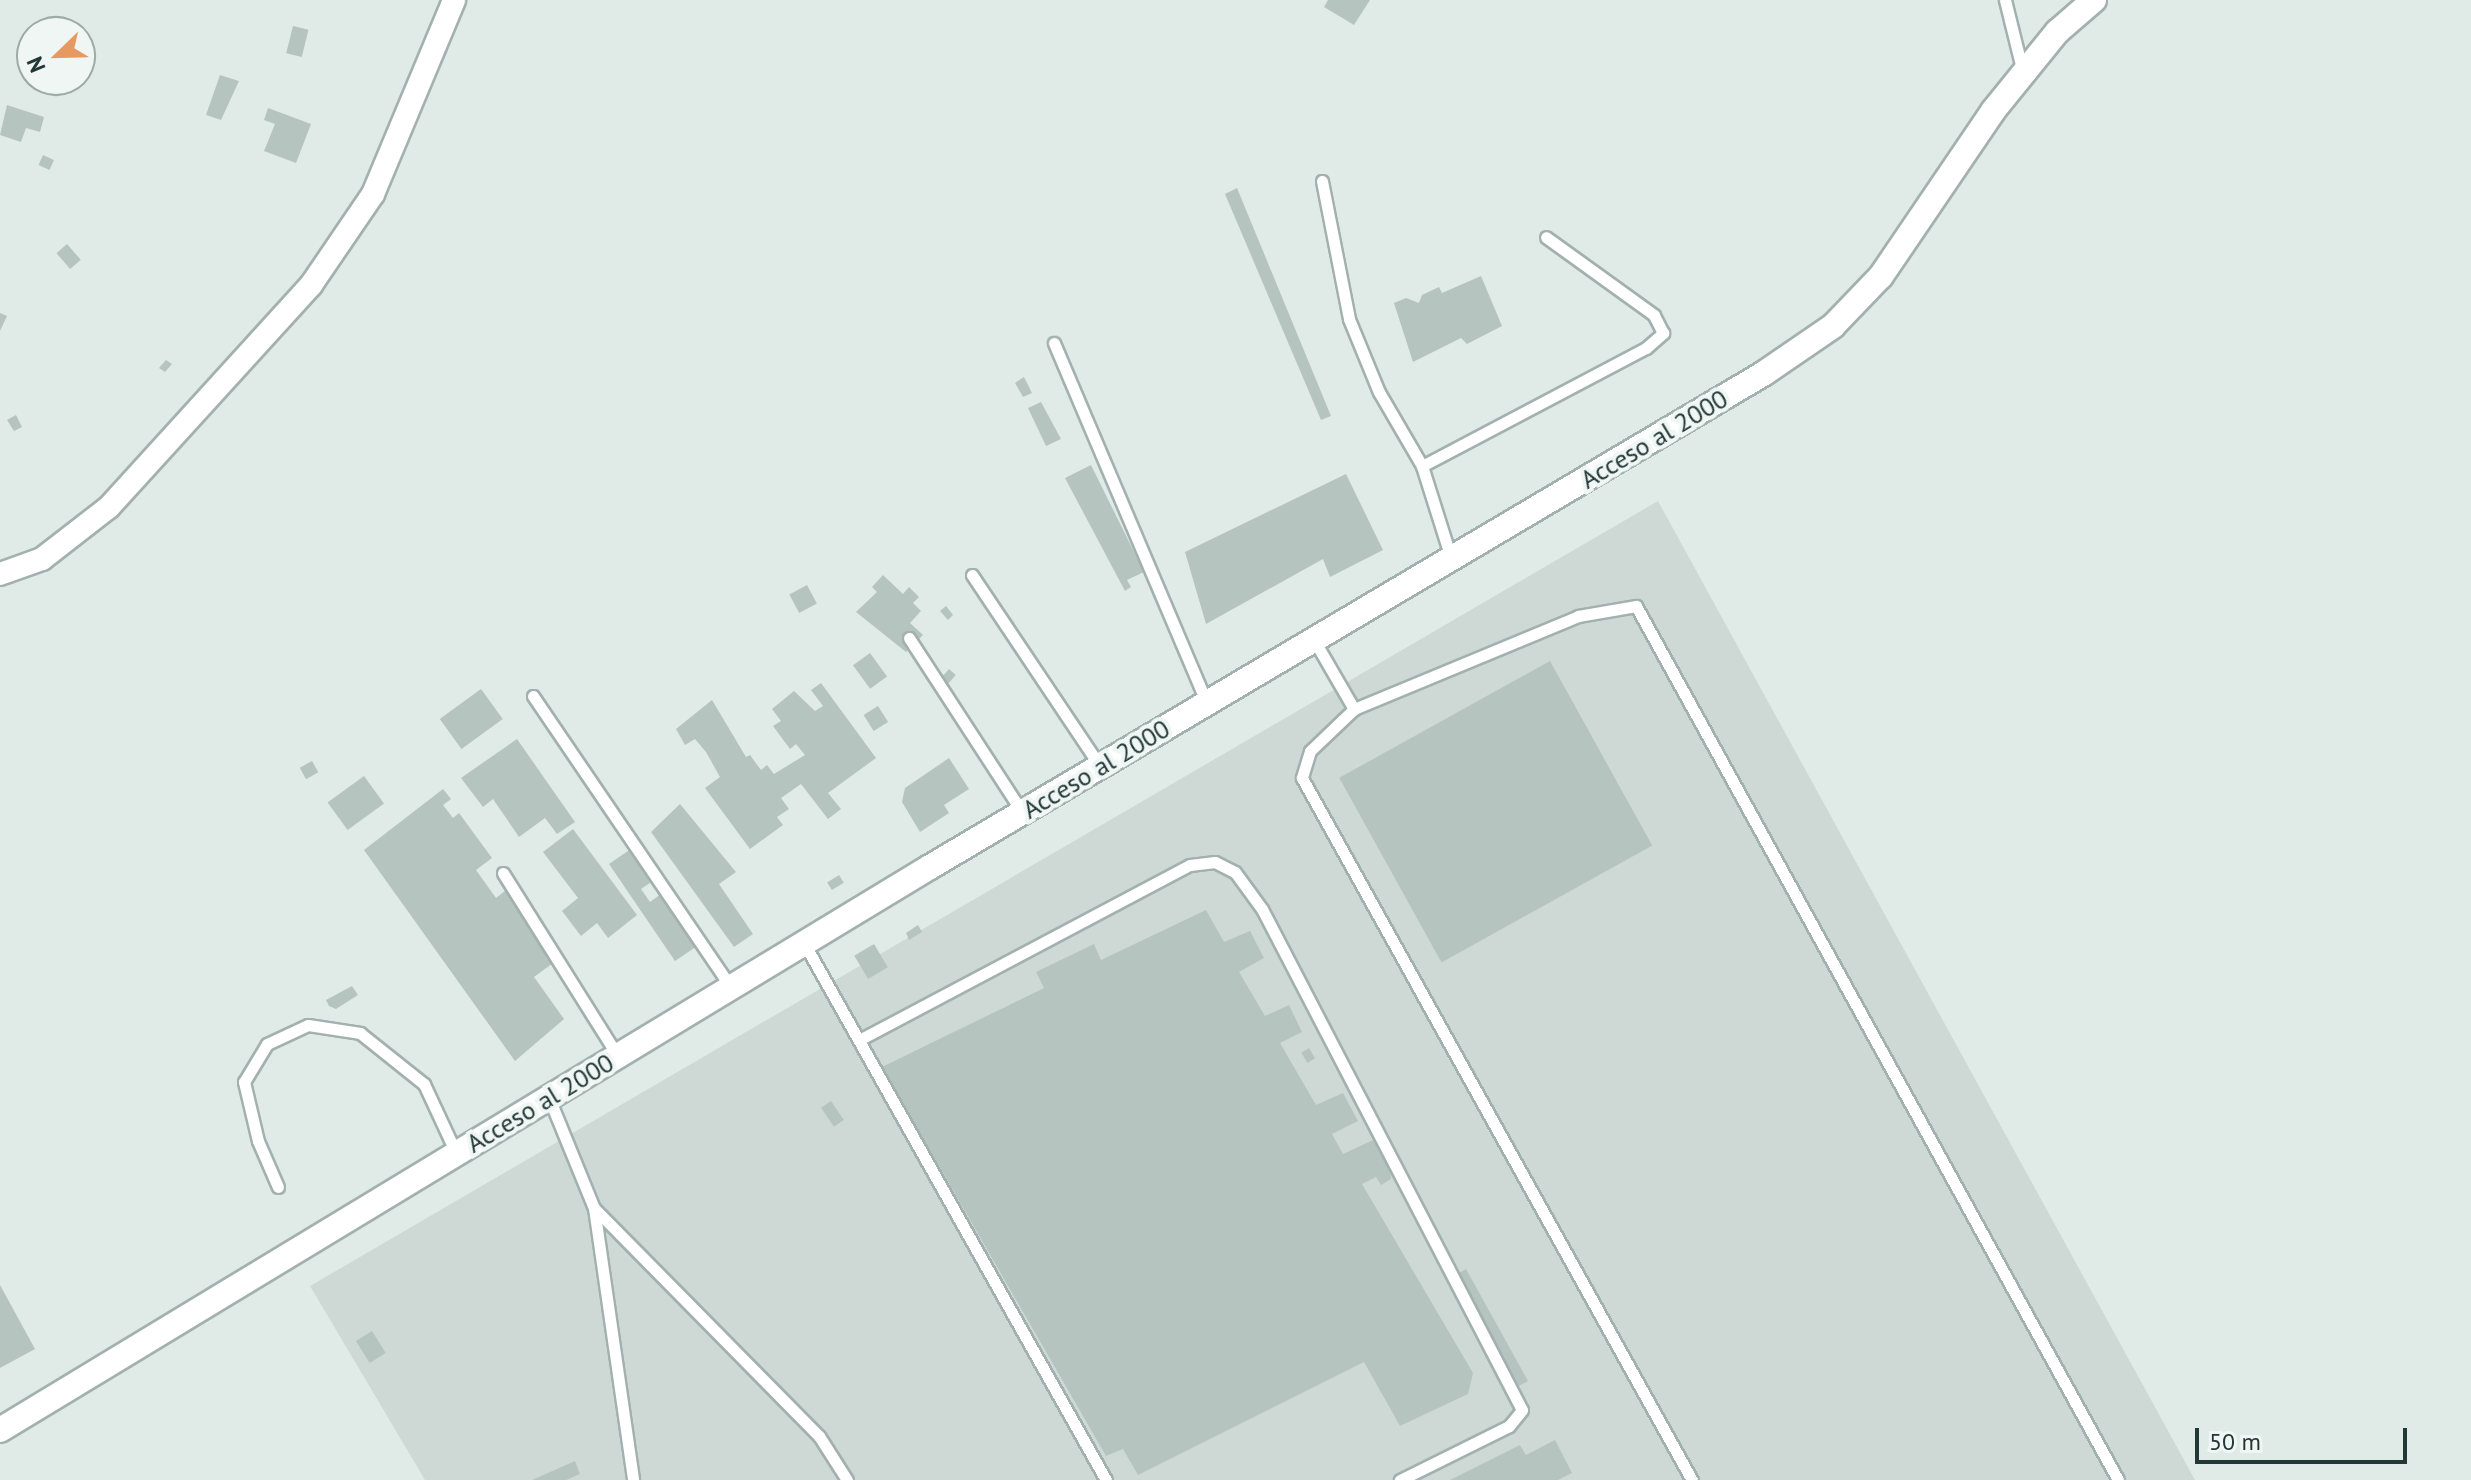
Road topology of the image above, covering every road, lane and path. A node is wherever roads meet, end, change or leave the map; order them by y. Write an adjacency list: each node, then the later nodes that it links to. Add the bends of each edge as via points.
1 (454, 0): 10 (street, via 373,194 311,285 109,507 42,559)
2 (2005, 0): 4 (lane)
3 (2094, 0): 4 (street, Acceso al 2000, via 2057,32)
4 (2023, 74): 9 (street, Acceso al 2000, via 1881,276 1833,326 1763,374)
5 (1322, 181): 8 (lane, via 1349,319 1379,392)
6 (1546, 237): 8 (lane, via 1654,315 1663,333 1646,348)
7 (1054, 343): 15 (lane)
8 (1422, 466): 9 (lane)
9 (1452, 559): 13 (street, Acceso al 2000)
10 (0, 574)
11 (972, 575): 17 (lane)
12 (909, 638): 18 (lane)
13 (1314, 640): 15 (street, Acceso al 2000); 16 (lane)
14 (533, 696): 21 (lane)
15 (1208, 703): 17 (street, Acceso al 2000)
16 (1354, 709): 33 (lane, via 1310,751 1302,778); 34 (lane, via 1578,616 1636,606)
17 (1100, 767): 18 (street, Acceso al 2000)
18 (1022, 813): 20 (street, Acceso al 2000)
19 (503, 873): 23 (lane)
20 (804, 943): 21 (street, Acceso al 2000); 22 (lane)
21 (731, 988): 23 (street, Acceso al 2000)
22 (859, 1040): 31 (lane); 32 (lane, via 1190,865 1215,862 1235,872 1262,909 1522,1410 1509,1426)
23 (618, 1056): 24 (street, Acceso al 2000)
24 (549, 1098): 25 (street, Acceso al 2000); 27 (lane)
25 (456, 1153): 26 (lane, via 424,1084 360,1033 308,1025 267,1044 244,1082 258,1141); 28 (street, Acceso al 2000)
26 (278, 1187)
27 (594, 1208): 29 (lane); 30 (lane, via 819,1436)
28 (0, 1430)
29 (633, 1480)
30 (847, 1480)
31 (1106, 1480)
32 (1400, 1480)
33 (1692, 1480)
34 (2118, 1480)

